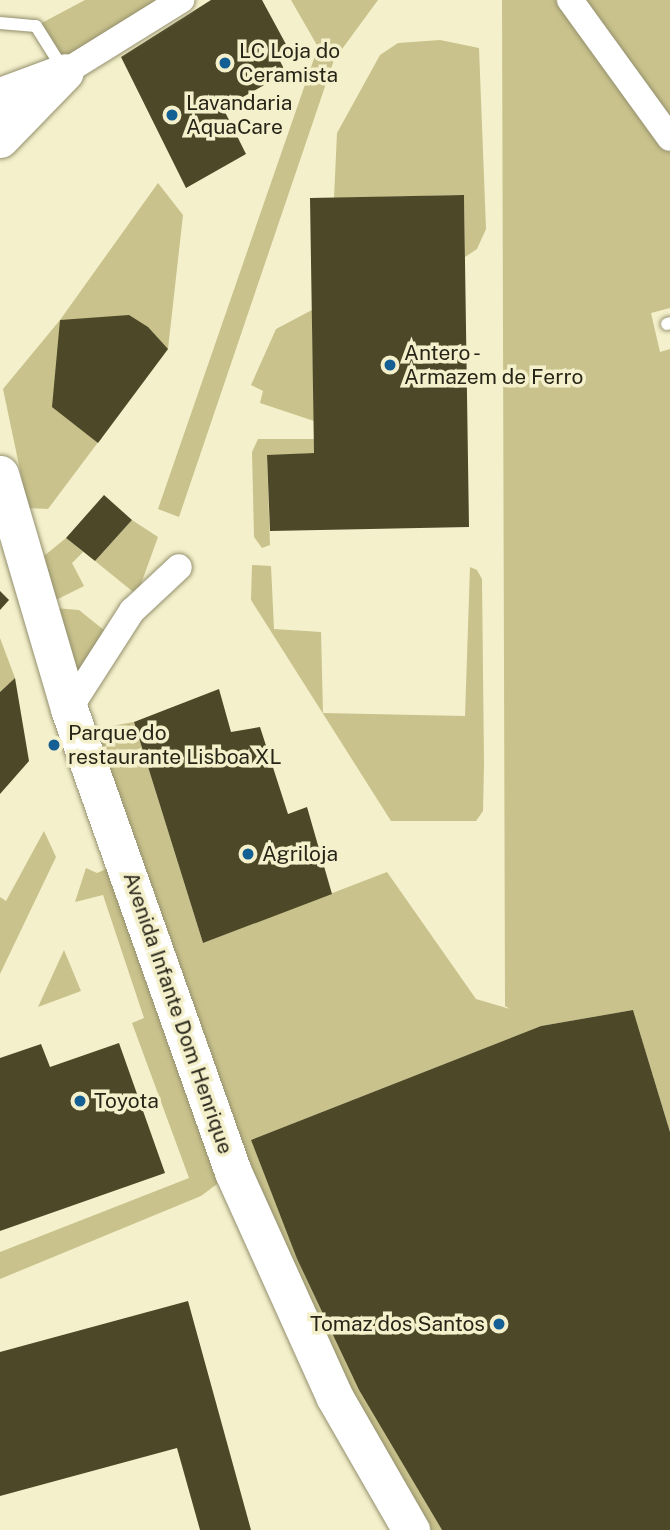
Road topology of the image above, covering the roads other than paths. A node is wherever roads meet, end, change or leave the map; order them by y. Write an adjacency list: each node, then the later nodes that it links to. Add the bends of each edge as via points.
1 (181, 0): 4 (street)
2 (570, 0): 6 (street)
3 (0, 23): 4 (lane, via 36,26)
4 (65, 72): 5 (main road); 7 (main road)
5 (0, 96)
6 (670, 138)
7 (0, 139)
8 (0, 474): 10 (main road, Avenida Infante Dom Henrique)
9 (179, 567): 10 (street, via 132,611)
10 (69, 709): 11 (main road, Avenida Infante Dom Henrique, via 247,1205 334,1396)
11 (411, 1530)

